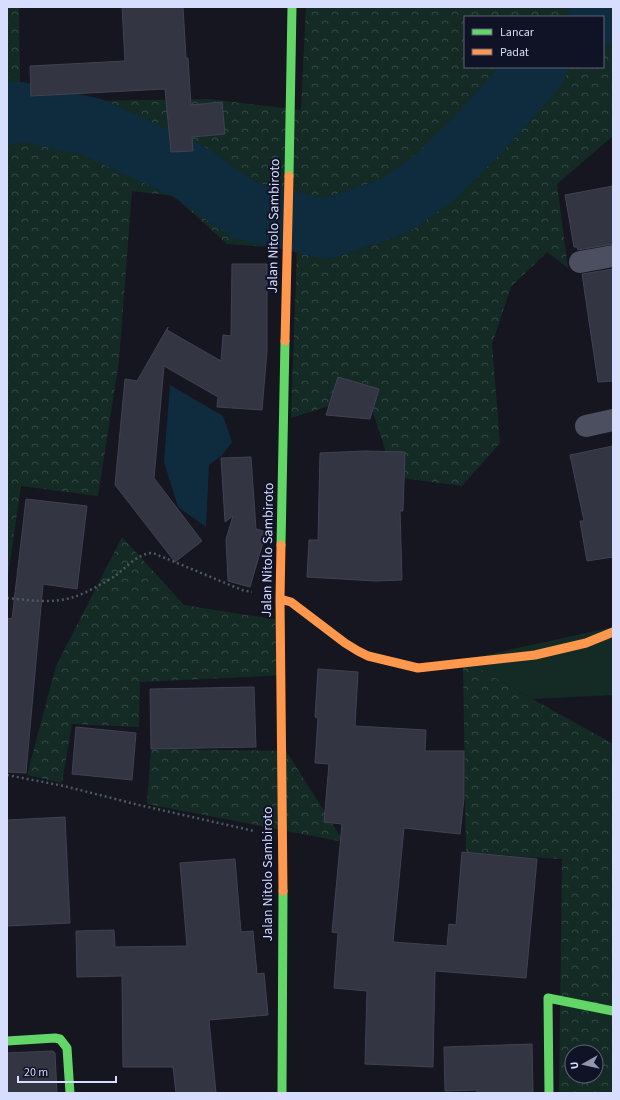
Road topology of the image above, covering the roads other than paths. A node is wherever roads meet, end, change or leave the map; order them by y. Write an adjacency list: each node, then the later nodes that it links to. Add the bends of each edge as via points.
1 (292, 7): 6 (street, Jalan Nitolo Sambiroto)
2 (613, 256): 3 (street)
3 (580, 262)
4 (613, 420): 5 (street)
5 (586, 426)
6 (280, 599): 7 (street, via 292,602 358,651 368,656 418,668 535,655 586,643); 11 (street, Jalan Nitolo Sambiroto)
7 (613, 632)
8 (613, 1011): 12 (street, via 548,998)
9 (7, 1041): 10 (street, via 60,1039 67,1048)
10 (70, 1093)
11 (282, 1093)
12 (549, 1093)

